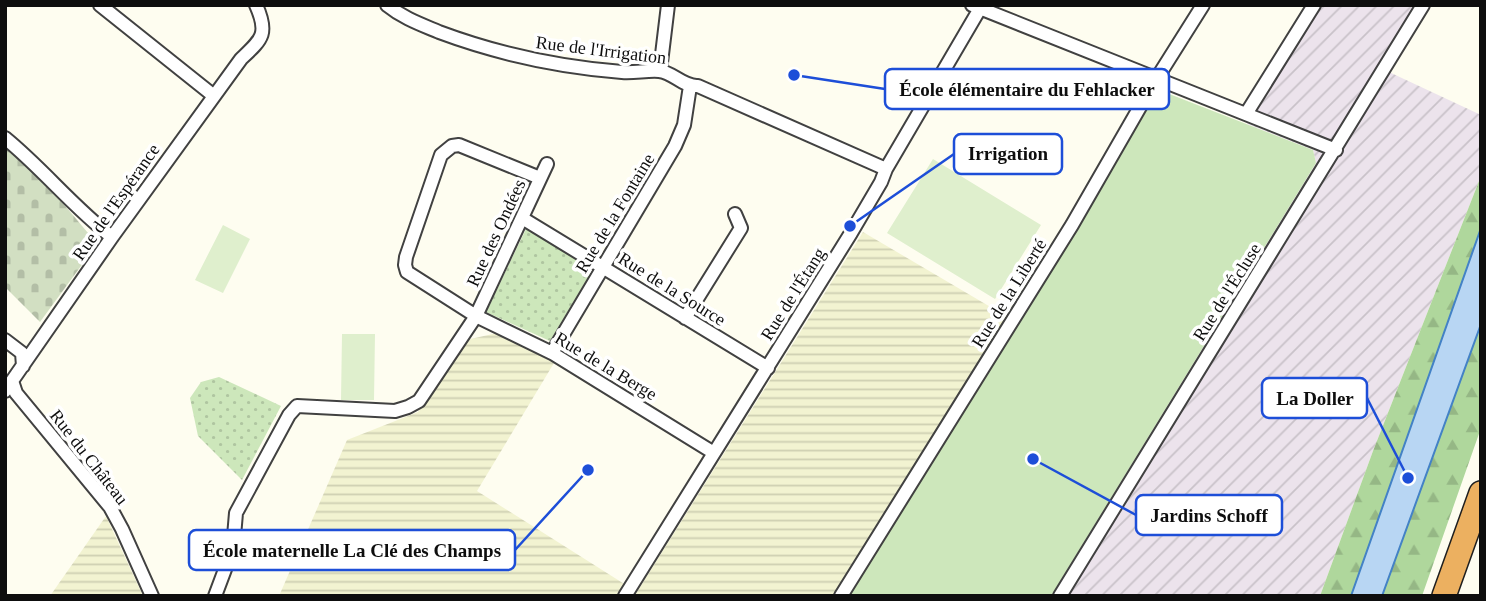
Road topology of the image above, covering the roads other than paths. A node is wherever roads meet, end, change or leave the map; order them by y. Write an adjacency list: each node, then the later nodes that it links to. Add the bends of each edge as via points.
1 (100, 5): 12 (street)
2 (256, 5): 12 (street, Rue de l'Espérance, via 264,22 261,40)
3 (387, 5): 9 (street, Rue de l'Irrigation, via 401,16 481,48 555,64 622,72)
4 (667, 5): 9 (street)
5 (1203, 5): 10 (street, Rue de la Liberté)
6 (1314, 5): 13 (street)
7 (1423, 5): 15 (street, Rue de l'Écluse)
8 (978, 6): 10 (street); 17 (street, Rue de l'Étang)
9 (660, 71): 11 (street, Rue de l'Irrigation)
10 (1156, 79): 13 (street); 35 (street, Rue de la Liberté, via 1072,225)
11 (690, 86): 17 (street, Rue de l'Irrigation); 22 (street, Rue de la Fontaine, via 676,146)
12 (214, 96): 21 (street, Rue de l'Espérance)
13 (1246, 114): 15 (street)
14 (5, 138): 21 (street)
15 (1336, 149): 36 (street, Rue de l'Écluse)
16 (547, 164): 18 (street, Rue des Ondées)
17 (886, 169): 28 (street, Rue de l'Étang)
18 (540, 178): 20 (street, Rue des Ondées); 23 (street, Rue de la Berge, via 459,145 442,155 405,265 410,276)
19 (735, 214): 24 (street, via 741,228)
20 (522, 218): 22 (street, Rue de la Source); 23 (street, Rue des Ondées)
21 (111, 237): 27 (street, Rue de l'Espérance)
22 (603, 266): 24 (street, Rue de la Source); 26 (street, Rue de la Fontaine)
23 (476, 316): 26 (street, Rue de la Berge); 33 (street, Rue des Ondées, via 419,401 408,407 395,411 298,406 289,415 236,513 233,548)
24 (685, 318): 28 (street, Rue de la Source)
25 (5, 340): 27 (street, via 23,355)
26 (552, 353): 30 (street, Rue de la Berge)
27 (23, 366): 29 (street, Rue de l'Espérance)
28 (768, 368): 30 (street, Rue de l'Étang)
29 (9, 386): 32 (street, Rue du Château, via 110,507)
30 (714, 453): 34 (street, Rue de l'Étang)
31 (1481, 493): 37 (highway)
32 (152, 596)
33 (215, 596)
34 (625, 596)
35 (841, 596)
36 (1060, 596)
37 (1444, 596)

